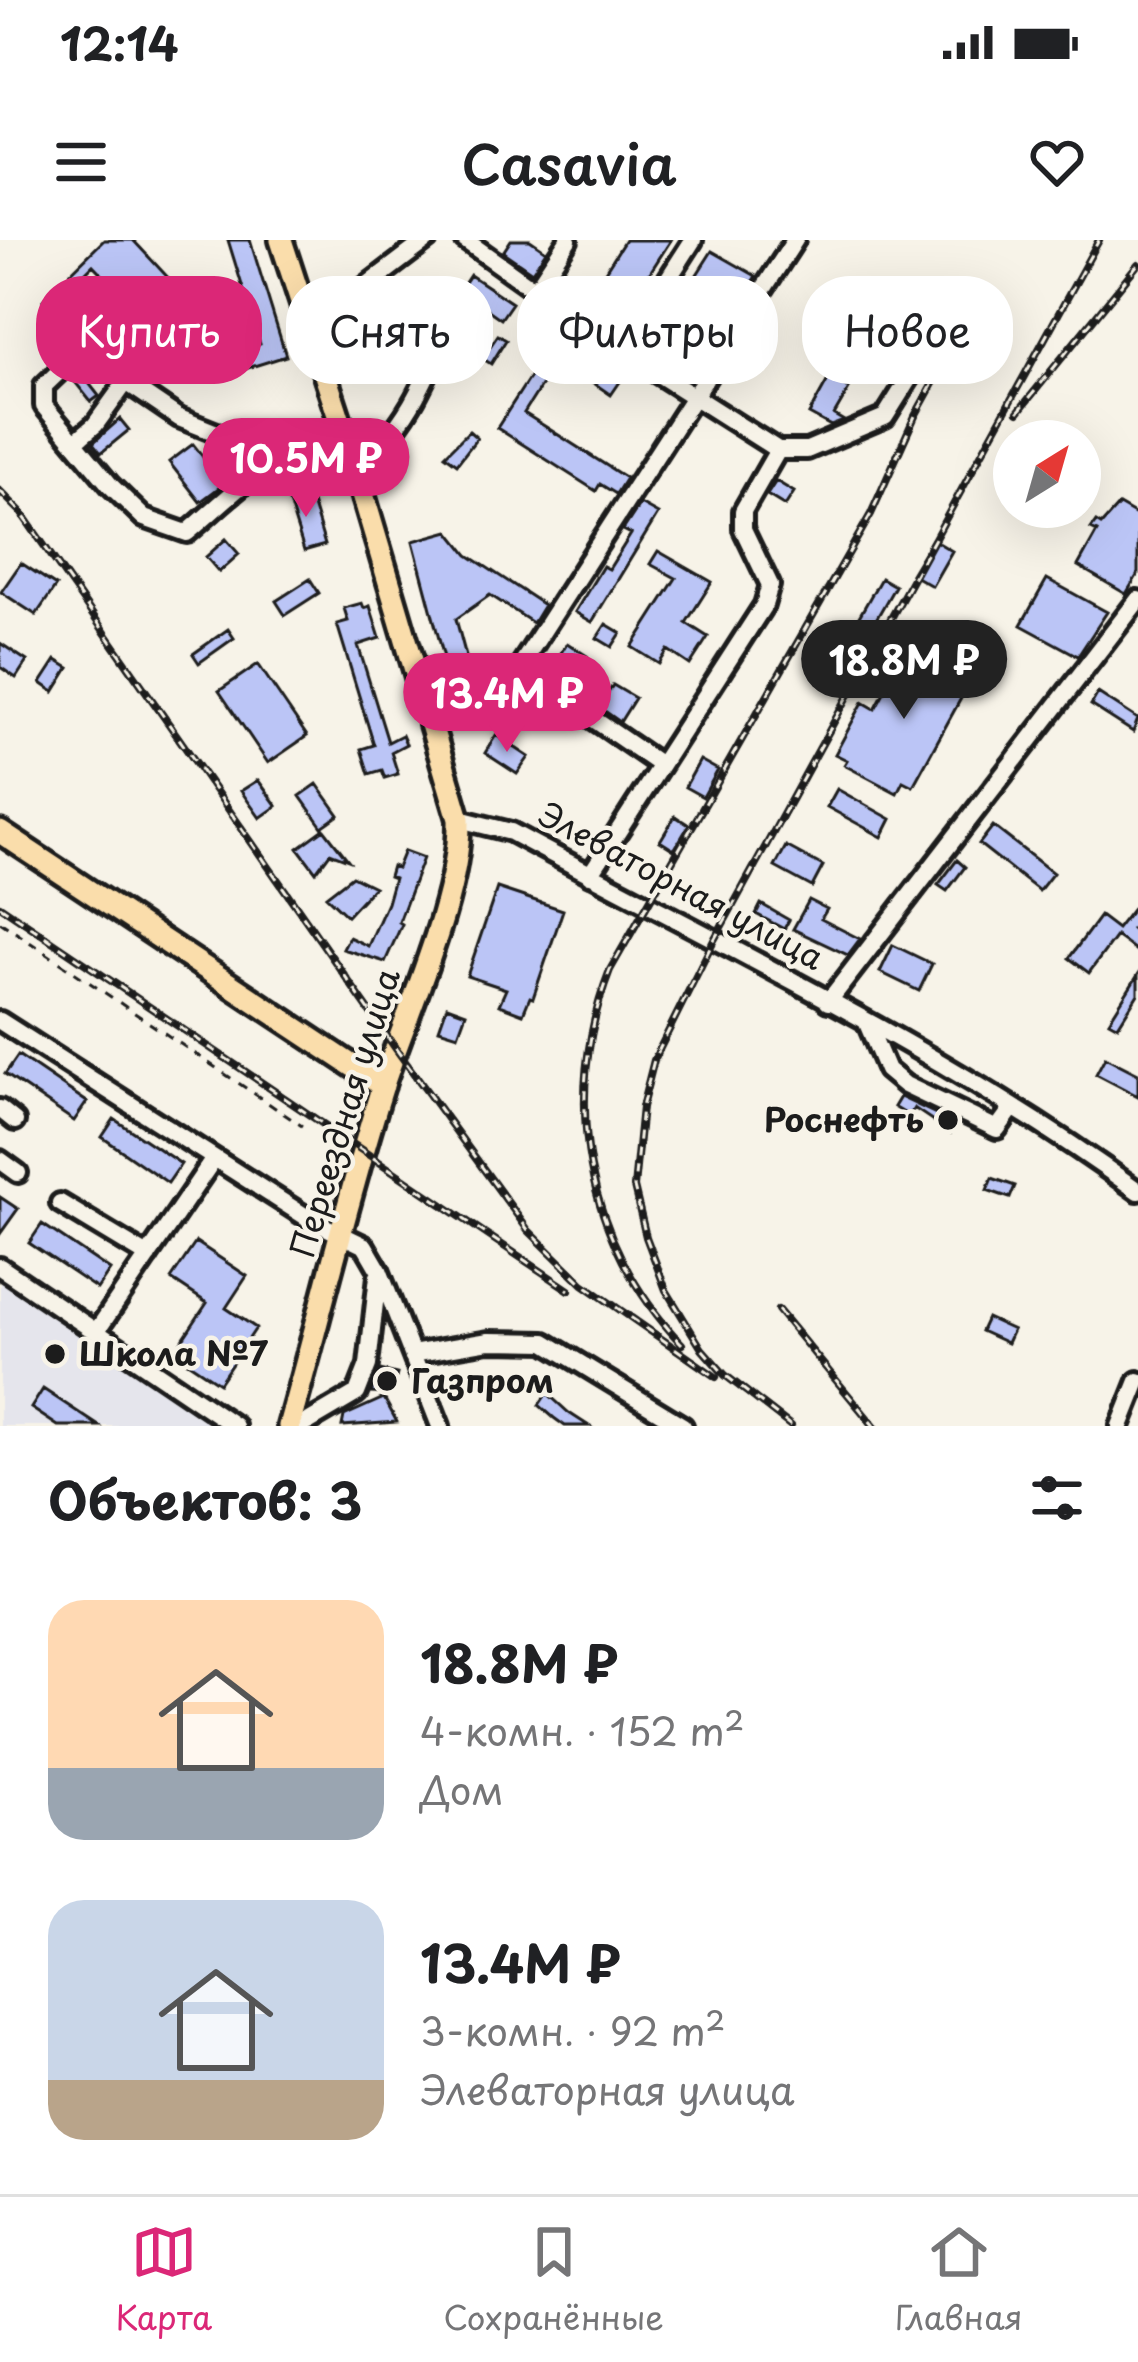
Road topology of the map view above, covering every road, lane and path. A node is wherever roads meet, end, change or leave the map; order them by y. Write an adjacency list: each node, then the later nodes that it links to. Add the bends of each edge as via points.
1 (280, 240): 7 (main road)
2 (427, 240): 8 (street)
3 (465, 240): 4 (street, via 535,290)
4 (568, 240)
5 (693, 240): 15 (street, via 622,351)
6 (795, 240): 15 (street)
7 (292, 276)
8 (380, 276)
9 (46, 384): 17 (street, via 44,406)
10 (125, 384): 17 (street)
11 (129, 384): 19 (street, via 179,418)
12 (328, 384): 16 (main road)
13 (424, 384): 20 (street, via 376,453)
14 (906, 384): 18 (street, via 885,417 807,451)
15 (691, 397): 18 (street); 22 (street, via 519,668)
16 (345, 436): 19 (street); 20 (main road)
17 (76, 441): 19 (street, via 145,518 188,533)
18 (778, 449): 22 (street, via 743,511 743,529 770,585 764,605)
19 (277, 457)
20 (355, 467): 23 (main road)
21 (1138, 600): 27 (street)
22 (659, 764): 25 (street)
23 (459, 819): 25 (street, Элеваторная улица, via 511,832); 30 (main road, Переездная улица, via 451,885)
24 (0, 832): 30 (main road)
25 (590, 875): 27 (street, Элеваторная улица)
26 (0, 922): 32 (path)
27 (828, 1002): 28 (street, Элеваторная улица)
28 (867, 1022): 31 (street, Элеваторная улица); 31 (street, via 887,1070 905,1085 997,1129)
29 (2, 1029): 34 (street)
30 (383, 1086): 38 (main road, Переездная улица)
31 (1013, 1107): 36 (street, Элеваторная улица)
32 (302, 1126)
33 (0, 1160): 35 (street)
34 (213, 1160): 38 (street); 39 (street)
35 (18, 1172)
36 (1138, 1191)
37 (61, 1203): 39 (street)
38 (342, 1232): 41 (street, via 365,1246); 46 (main road, Переездная улица)
39 (148, 1256): 42 (street)
40 (0, 1267): 42 (street)
41 (379, 1270): 43 (street); 47 (street, via 357,1393)
42 (96, 1332): 45 (street)
43 (412, 1354): 48 (street); 49 (street, via 489,1341 545,1342)
44 (1138, 1381): 50 (street)
45 (236, 1426)
46 (289, 1426)
47 (301, 1426)
48 (440, 1426)
49 (683, 1426)
50 (1120, 1426)

